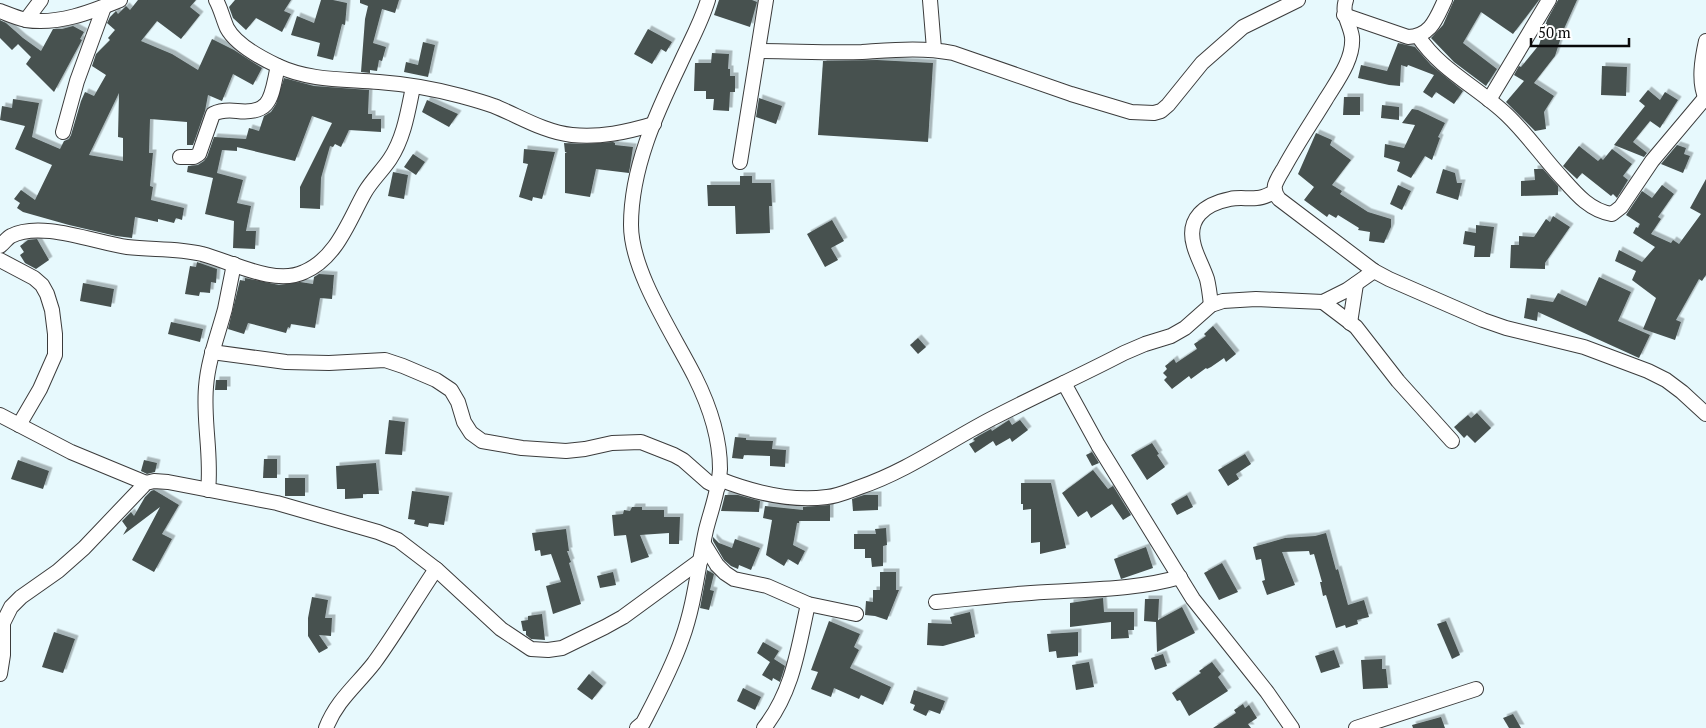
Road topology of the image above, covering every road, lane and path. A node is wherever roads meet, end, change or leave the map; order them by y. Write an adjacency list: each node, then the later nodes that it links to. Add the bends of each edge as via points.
1 (42, 0): 14 (street)
2 (120, 0): 11 (street)
3 (216, 0): 19 (street, via 235,39)
4 (708, 0): 23 (street)
5 (766, 0): 18 (street)
6 (930, 0): 17 (street)
7 (1298, 0): 17 (street, via 1244,26 1202,63 1168,105 1154,113 1131,112)
8 (1346, 0): 13 (street)
9 (1445, 0): 15 (street, via 1426,33)
10 (1549, 0): 22 (street)
11 (104, 7): 14 (street, via 51,21); 24 (street, via 77,81)
12 (0, 11): 14 (street)
13 (1344, 15): 15 (street, via 1408,37); 27 (street, via 1352,35 1348,62 1294,150 1275,184)
14 (26, 20)
15 (1418, 36): 22 (street, via 1436,58)
16 (1706, 41): 21 (street, via 1702,69)
17 (934, 49): 18 (street)
18 (758, 51): 26 (street)
19 (278, 66): 20 (street, via 317,78); 25 (street, via 266,106 250,113 223,110 213,114 199,154)
20 (413, 87): 23 (street, via 485,104 569,135 607,135); 30 (street, via 396,149 368,187 339,240 326,256 305,272 293,276 272,276)
21 (1705, 99): 22 (street, via 1652,161 1621,207 1612,214 1584,202)
22 (1490, 100)
23 (654, 124): 43 (street, via 636,177 631,227 638,262 712,417 719,457)
24 (63, 132)
25 (180, 157)
26 (740, 162)
27 (1275, 192): 31 (street, via 1286,206); 34 (street, via 1209,206 1194,221 1191,233)
28 (0, 246): 30 (street, via 11,236 23,232 47,232 116,246 185,251)
29 (0, 260): 40 (street, via 42,285 52,310 55,334 55,356)
30 (234, 264): 36 (street)
31 (1374, 271): 32 (street); 38 (street, via 1483,320 1618,358 1648,371 1682,392)
32 (1356, 284): 33 (street); 35 (street)
33 (1323, 302): 34 (street, via 1238,300); 35 (street)
34 (1211, 305): 37 (street, via 1171,336 1124,353)
35 (1350, 323): 41 (street)
36 (212, 352): 43 (street, via 286,362 385,360 436,380 451,390 464,422 482,441 566,451 641,442 674,455 708,482); 44 (street, via 205,408 210,474)
37 (1064, 383): 43 (street, via 892,474 835,495 805,499); 48 (street, via 1098,445)
38 (1706, 414)
39 (0, 415): 40 (street)
40 (19, 425): 42 (street, via 71,452)
41 (1452, 441)
42 (146, 483): 44 (street, via 168,482); 52 (street, via 84,548 10,607 2,623)
43 (718, 483): 45 (street)
44 (208, 490): 47 (street, via 277,503 378,532 398,540)
45 (704, 544): 46 (street); 50 (street, via 718,565 734,579 774,589)
46 (701, 560): 47 (street, via 624,617 562,648 548,650 531,649 501,629); 54 (street, via 682,640)
47 (436, 569): 55 (street, via 367,672 337,705)
48 (1180, 577): 49 (street, via 1117,588 1032,592); 57 (street, via 1193,599)
49 (936, 602)
50 (808, 604): 51 (street); 56 (street, via 789,683 782,702)
51 (856, 614)
52 (0, 674)
53 (1476, 689): 58 (street)
54 (642, 726)
55 (326, 728)
56 (764, 728)
57 (1292, 728)
58 (1356, 728)

